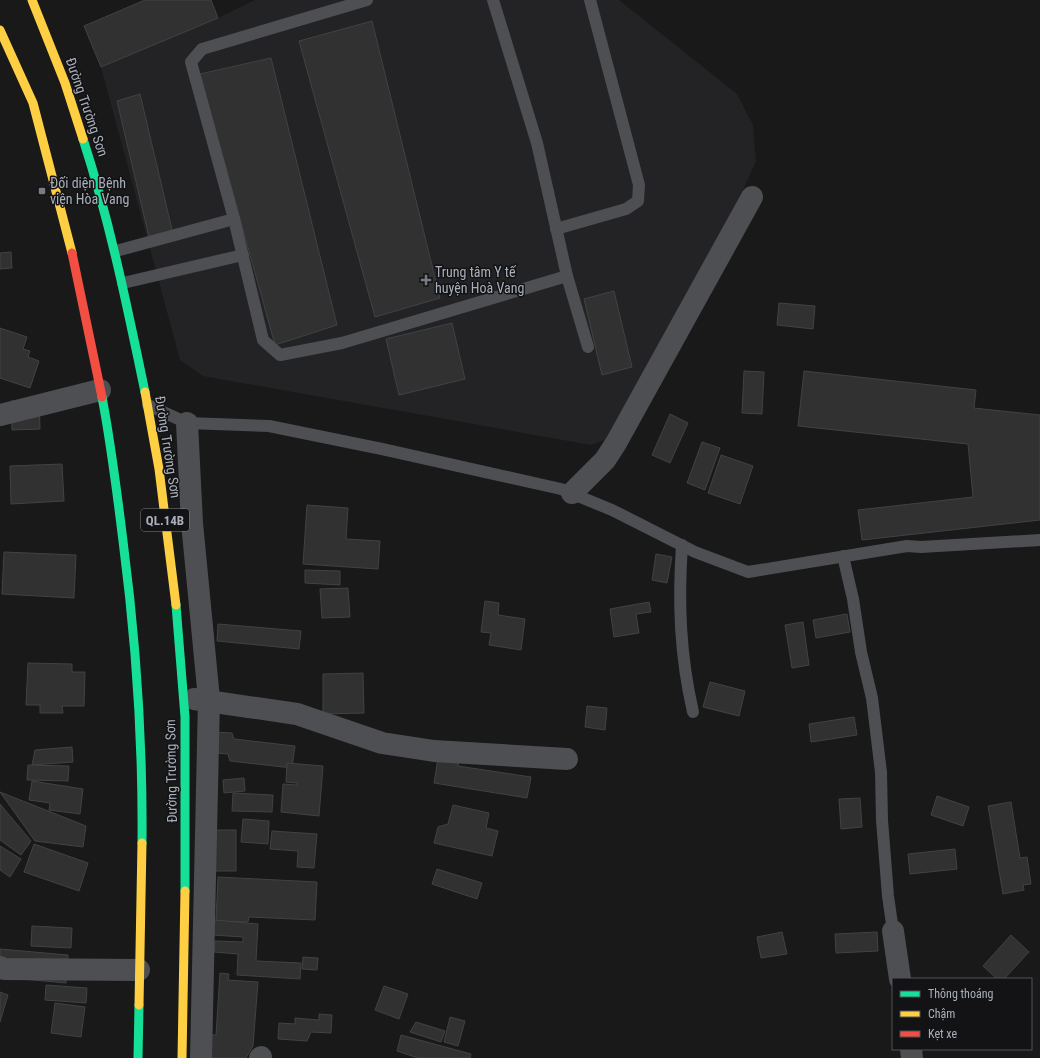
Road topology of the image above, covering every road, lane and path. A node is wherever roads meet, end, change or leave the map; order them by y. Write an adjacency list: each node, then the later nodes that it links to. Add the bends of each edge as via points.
1 (32, 0): 9 (highway, Đường Trường Sơn / QL.14B, via 65,83 100,190)
2 (367, 0): 7 (lane, via 202,49 191,62)
3 (493, 0): 8 (lane, via 537,143)
4 (590, 0): 8 (lane, via 639,185 638,201 626,209)
5 (0, 30): 14 (highway, QL.14B, via 33,103 71,249)
6 (752, 197): 18 (street, via 616,443 605,460)
7 (234, 219): 9 (lane); 10 (lane)
8 (556, 229): 11 (lane)
9 (116, 251): 12 (highway, Đường Trường Sơn / QL.14B)
10 (243, 255): 11 (lane, via 263,340 280,355 342,342); 12 (lane)
11 (567, 276): 13 (lane)
12 (122, 283): 15 (highway, Đường Trường Sơn / QL.14B)
13 (588, 347)
14 (100, 390): 16 (street); 28 (highway, QL.14B, via 115,475 134,628 140,719 142,812)
15 (148, 404): 17 (lane); 22 (highway, Đường Trường Sơn / QL.14B, via 159,469 177,616)
16 (0, 415)
17 (187, 423): 18 (lane, via 269,426 398,452); 23 (street, via 192,523)
18 (572, 493): 20 (lane)
19 (1040, 540): 21 (lane, via 907,546)
20 (682, 545): 21 (lane, via 748,572); 24 (lane, via 682,661)
21 (843, 556): 26 (lane, via 872,698 881,772 882,827)
22 (183, 698): 23 (street); 31 (highway, Đường Trường Sơn / QL.14B, via 186,812)
23 (209, 700): 25 (street, via 298,714 382,743 434,751); 32 (street)
24 (693, 712)
25 (567, 759)
26 (893, 931): 29 (street)
27 (0, 967): 28 (street)
28 (139, 970): 30 (highway, QL.14B)
29 (900, 978)
30 (138, 1058)
31 (182, 1058)
32 (200, 1058)

